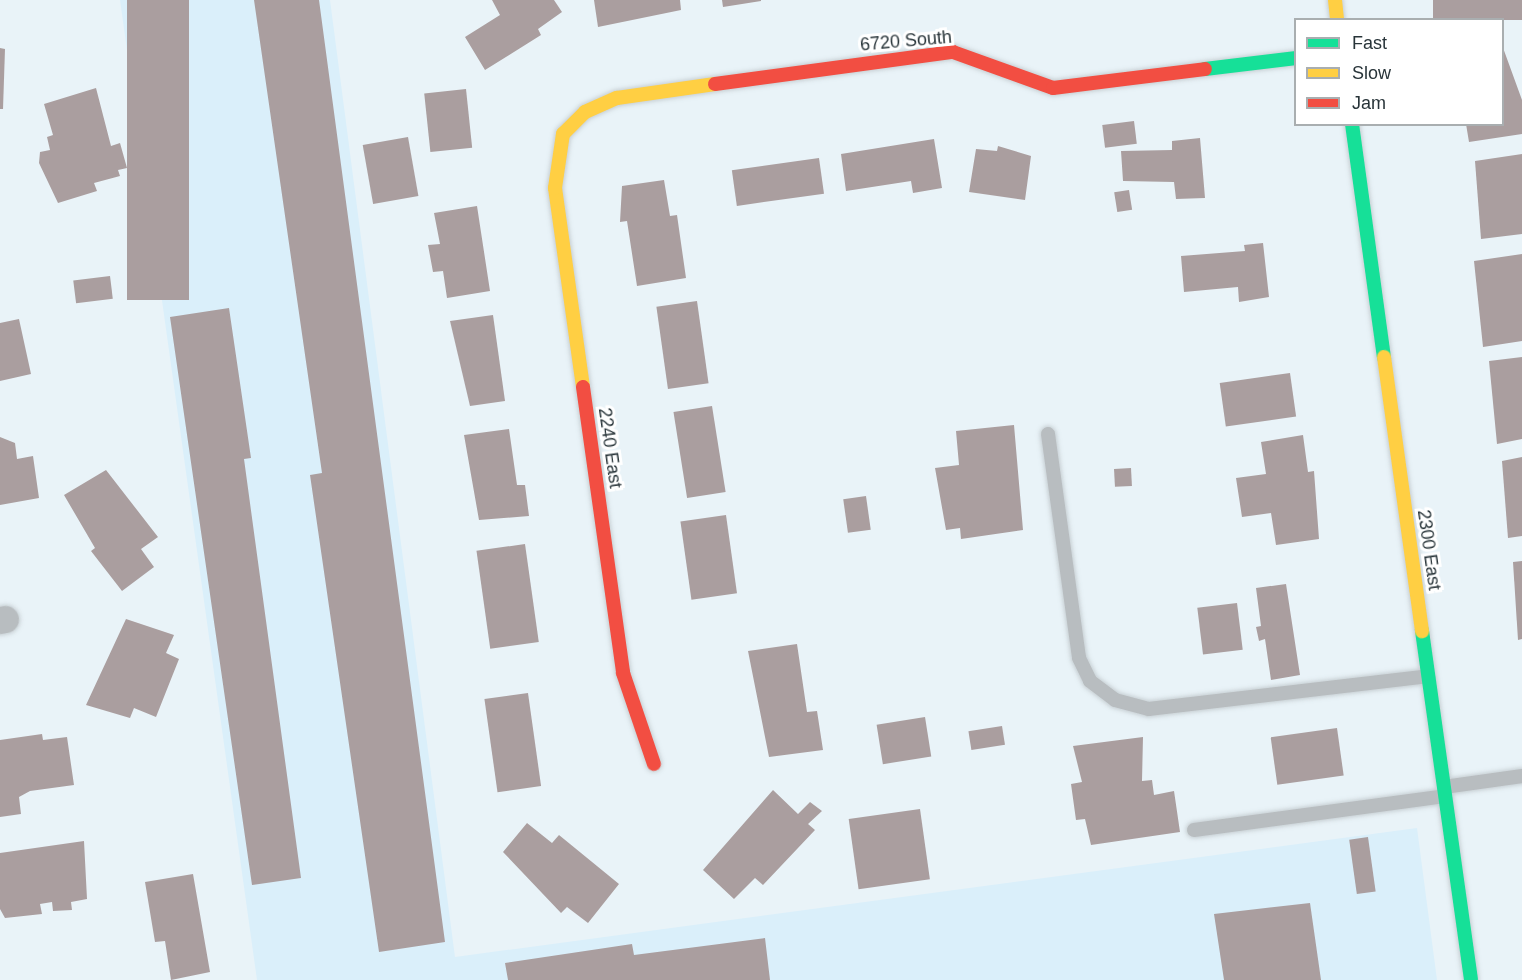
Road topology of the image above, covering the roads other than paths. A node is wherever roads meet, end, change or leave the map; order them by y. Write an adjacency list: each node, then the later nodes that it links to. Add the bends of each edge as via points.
1 (1335, 0): 2 (street)
2 (1337, 18)
3 (1294, 58): 5 (street, 6720 South, via 1053,88 953,51 617,98 585,112)
4 (1352, 126): 7 (street, 2300 East)
5 (563, 134): 8 (street, 2240 East, via 555,188 622,662)
6 (1048, 434): 7 (lane, via 1079,658 1090,681 1115,700 1149,709)
7 (1428, 676): 10 (street, 2300 East)
8 (654, 764)
9 (1522, 776): 10 (lane)
10 (1445, 792): 11 (lane); 12 (street, 2300 East)
11 (1194, 830)
12 (1471, 980)

